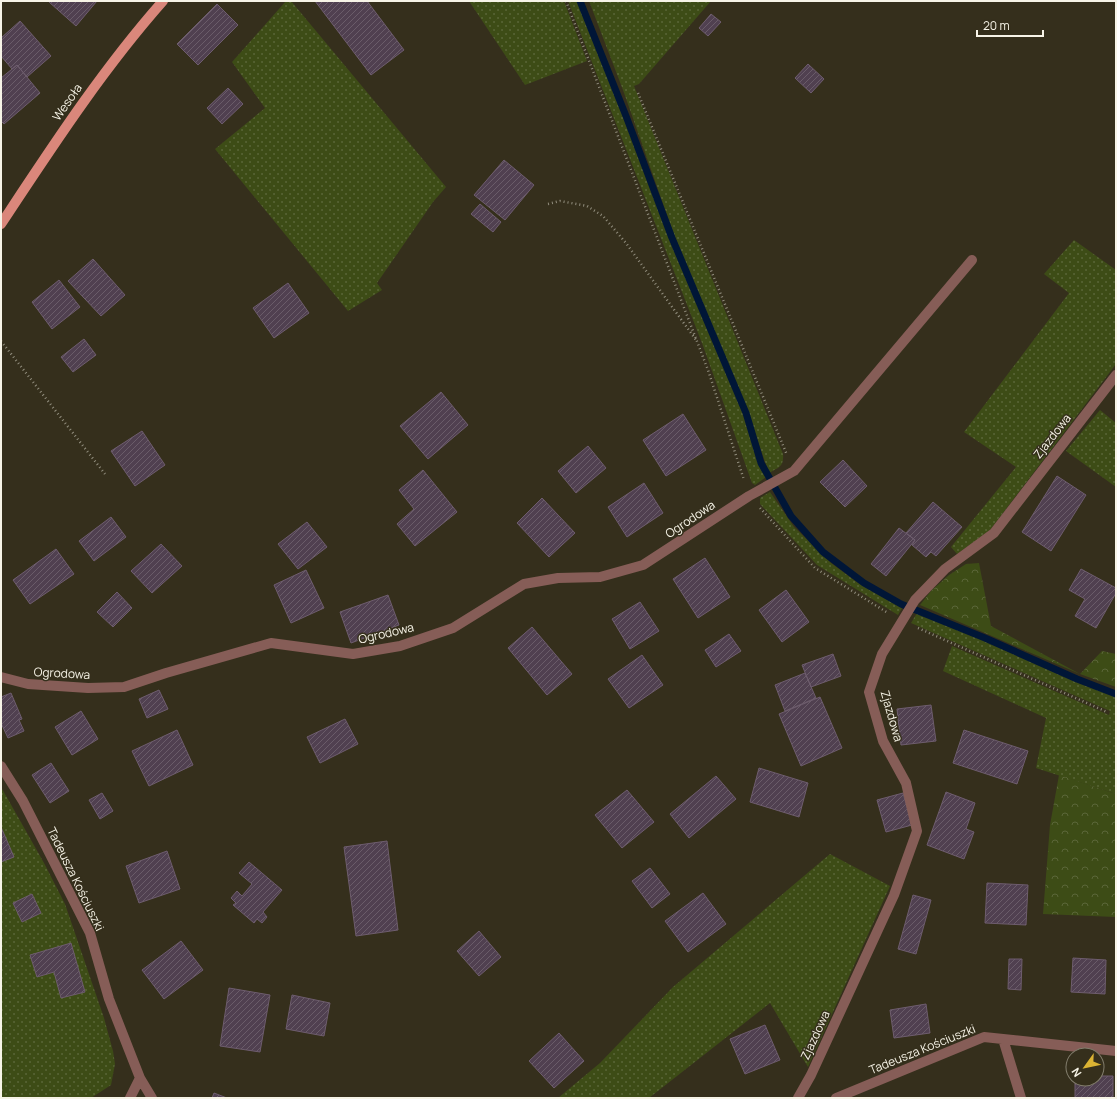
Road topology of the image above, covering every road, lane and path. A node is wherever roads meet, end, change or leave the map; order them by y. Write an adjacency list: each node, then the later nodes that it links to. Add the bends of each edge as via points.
1 (163, 1): 5 (main road, Wesoła, via 83,102)
2 (566, 1): 8 (path)
3 (638, 93): 10 (path)
4 (548, 204): 8 (path, via 560,201 588,206 603,216 626,243)
5 (1, 224)
6 (972, 260): 10 (street, Ogrodowa)
7 (1, 341): 11 (path)
8 (698, 344): 12 (path)
9 (1116, 375): 13 (street, Zjazdowa, via 994,533 945,569 915,600)
10 (789, 473): 12 (street, Ogrodowa)
11 (105, 474)
12 (749, 496): 13 (path, via 815,568); 14 (street, Ogrodowa, via 643,565 600,577 558,578 524,584 453,628 400,646 353,654 271,643 124,687 88,688 28,684)
13 (902, 620): 15 (path); 22 (street, Zjazdowa, via 882,654 869,692 883,741 906,783 917,830 894,895)
14 (1, 677)
15 (1107, 712)
16 (1, 766): 19 (street, Tadeusza Kościuszki, via 23,802 90,933 109,999)
17 (1003, 1039): 18 (street, Tadeusza Kościuszki); 23 (street, Tadeusza Kościuszki, via 984,1037); 24 (street)
18 (1116, 1051)
19 (140, 1078): 20 (street); 21 (street, Tadeusza Kościuszki)
20 (130, 1098)
21 (152, 1098)
22 (798, 1098)
23 (836, 1098)
24 (1021, 1098)

